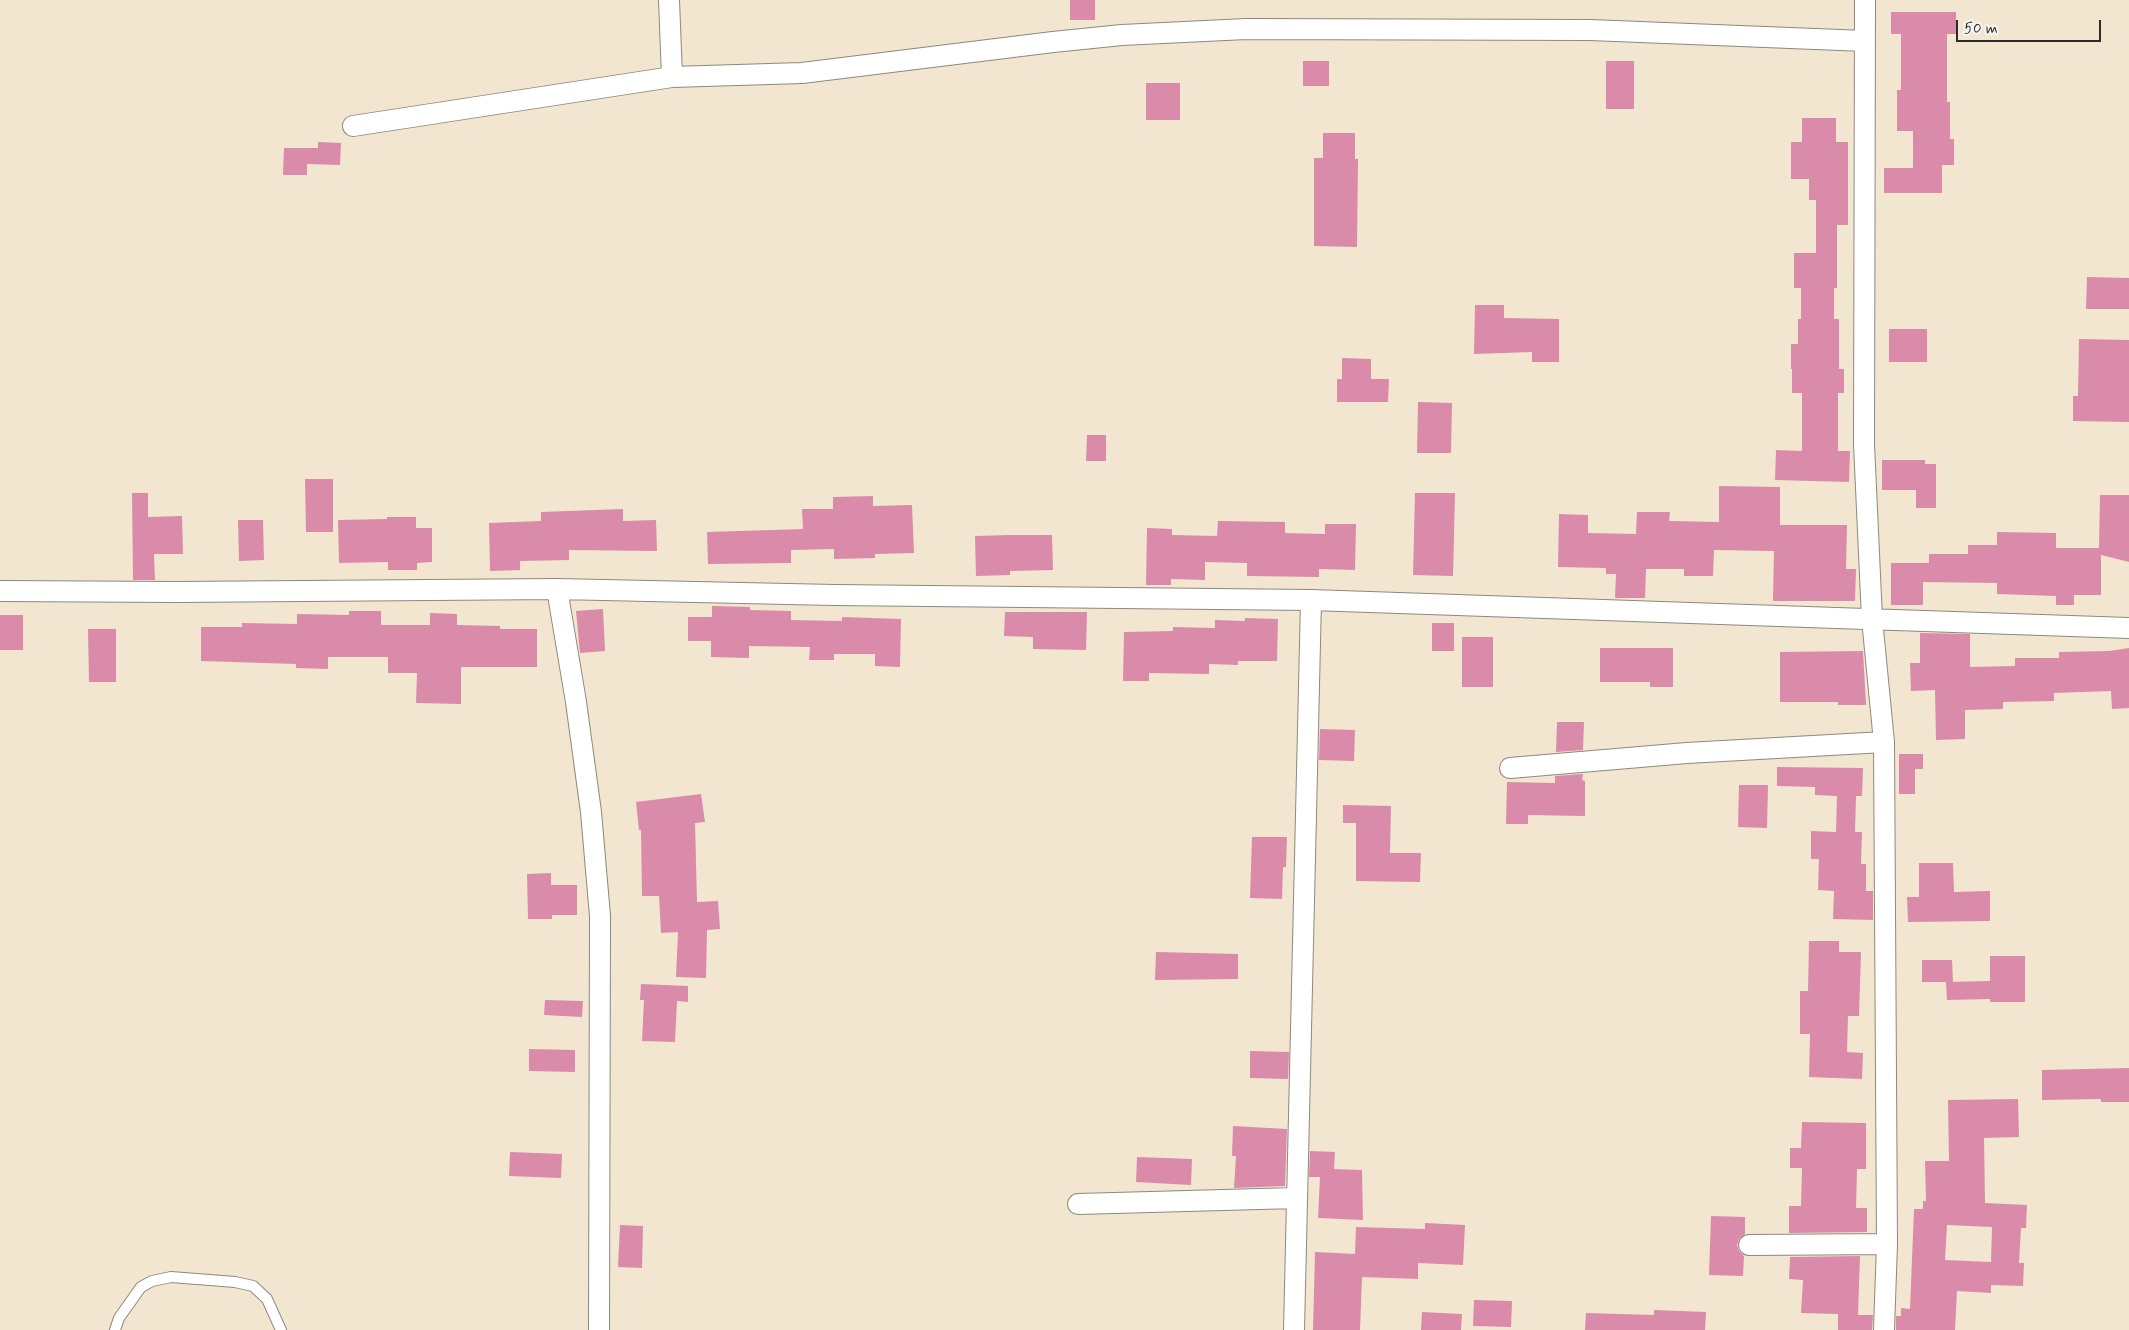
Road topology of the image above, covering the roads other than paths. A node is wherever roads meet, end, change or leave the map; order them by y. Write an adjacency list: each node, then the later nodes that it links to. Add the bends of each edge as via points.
1 (669, 0): 4 (street)
2 (1865, 0): 3 (street)
3 (1865, 41): 4 (street, via 1590,30 1246,29 1061,41 802,73); 9 (street, via 1864,444)
4 (672, 77): 5 (street)
5 (353, 126)
6 (557, 589): 7 (street); 8 (street); 19 (street, via 591,812 600,916)
7 (0, 591)
8 (1311, 600): 9 (street); 13 (street)
9 (1872, 619): 10 (street); 11 (street)
10 (2129, 628)
11 (1884, 742): 12 (street, via 1687,753); 15 (street)
12 (1510, 768)
13 (1296, 1198): 14 (street); 20 (street)
14 (1078, 1204)
15 (1887, 1244): 16 (street); 21 (street)
16 (1749, 1245)
17 (115, 1330): 18 (lane, via 119,1318 141,1287 171,1277 253,1286 267,1299)
18 (281, 1330)
19 (599, 1330)
20 (1294, 1330)
21 (1884, 1330)

